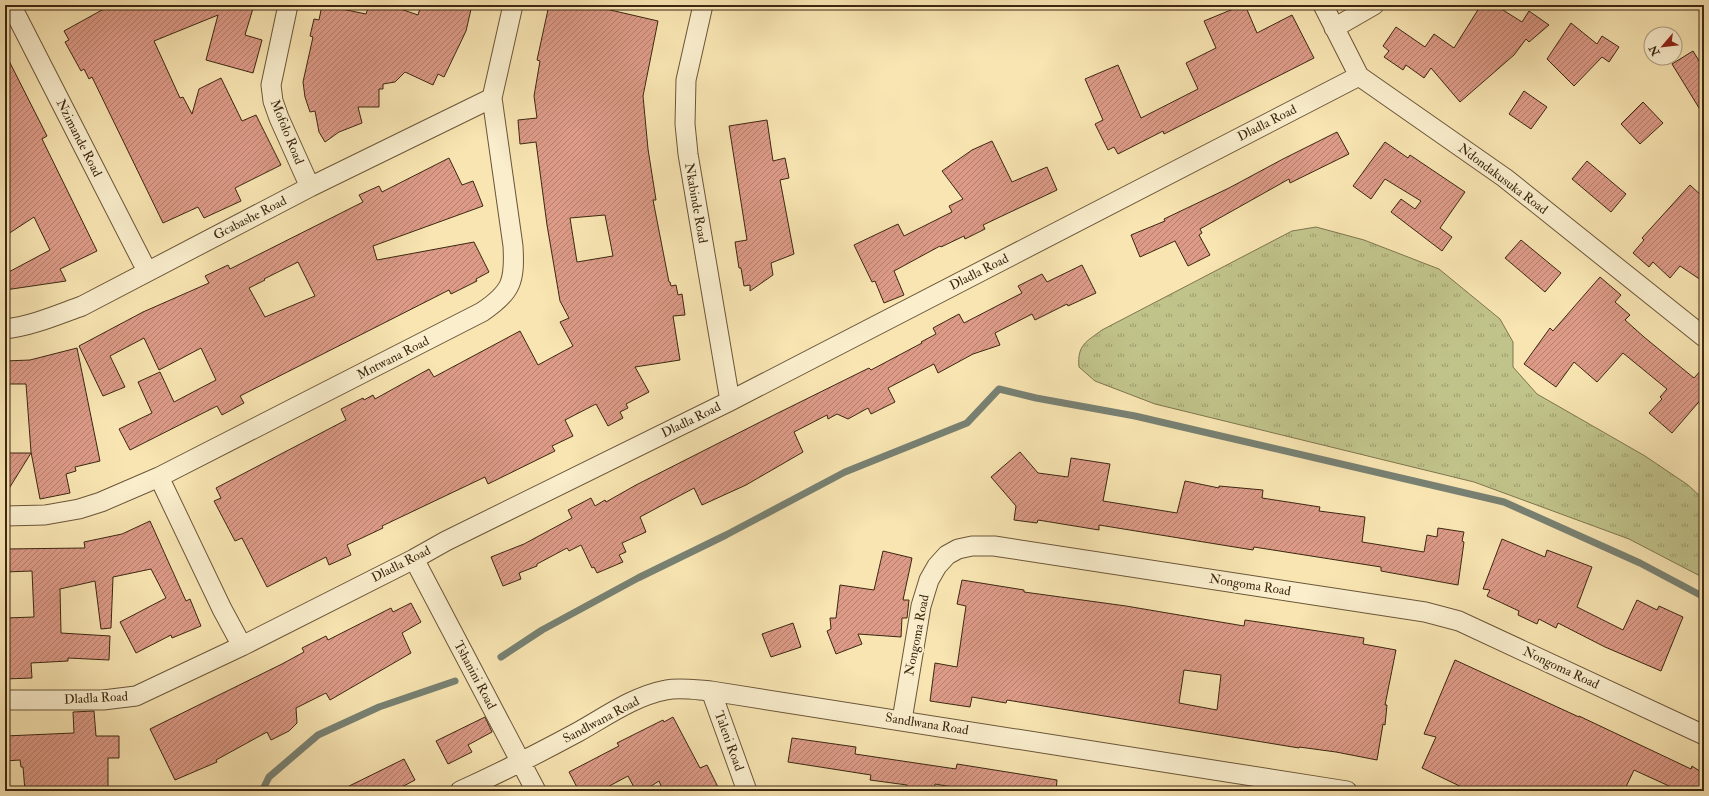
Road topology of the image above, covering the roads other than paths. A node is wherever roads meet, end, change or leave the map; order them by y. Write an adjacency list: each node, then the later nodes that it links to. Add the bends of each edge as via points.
1 (288, 5): 10 (street, Mofolo Road, via 271,85 279,118)
2 (513, 5): 9 (street, Mntwana Road)
3 (703, 5): 14 (street, Nkabinde Road, via 686,80 685,124)
4 (1323, 5): 7 (street, Ndondakusuka Road)
5 (1374, 5): 7 (street)
6 (17, 7): 11 (street, Nzimande Road)
7 (1334, 28): 8 (street, Ndondakusuka Road)
8 (1359, 76): 13 (street, Ndondakusuka Road, via 1505,178); 14 (street, Dladla Road)
9 (492, 98): 10 (street, Gcabashe Road); 15 (street, Mntwana Road, via 515,269 503,295 482,312)
10 (310, 187): 11 (street, Gcabashe Road)
11 (147, 271): 12 (street, Gcabashe Road, via 82,306 47,319)
12 (5, 329)
13 (1704, 337)
14 (730, 401): 17 (street, Dladla Road)
15 (159, 477): 16 (street, Mntwana Road, via 102,502 79,509 46,515); 18 (street, via 208,582)
16 (5, 516)
17 (414, 559): 18 (street, Dladla Road); 23 (street, Tshanini Road)
18 (242, 646): 20 (street, Dladla Road, via 136,696 103,700)
19 (711, 691): 21 (street, Sandlwana Road); 23 (street, Sandlwana Road, via 681,688 649,695); 26 (street, Taleni Road)
20 (5, 700)
21 (902, 720): 22 (street, Nongoma Road, via 921,606 936,566 958,549 994,546 1445,617 1459,621); 27 (street, Sandlwana Road)
22 (1704, 735)
23 (522, 762): 24 (street, Sandlwana Road); 25 (street, Tshanini Road)
24 (460, 791)
25 (536, 791)
26 (747, 791)
27 (1347, 791)

